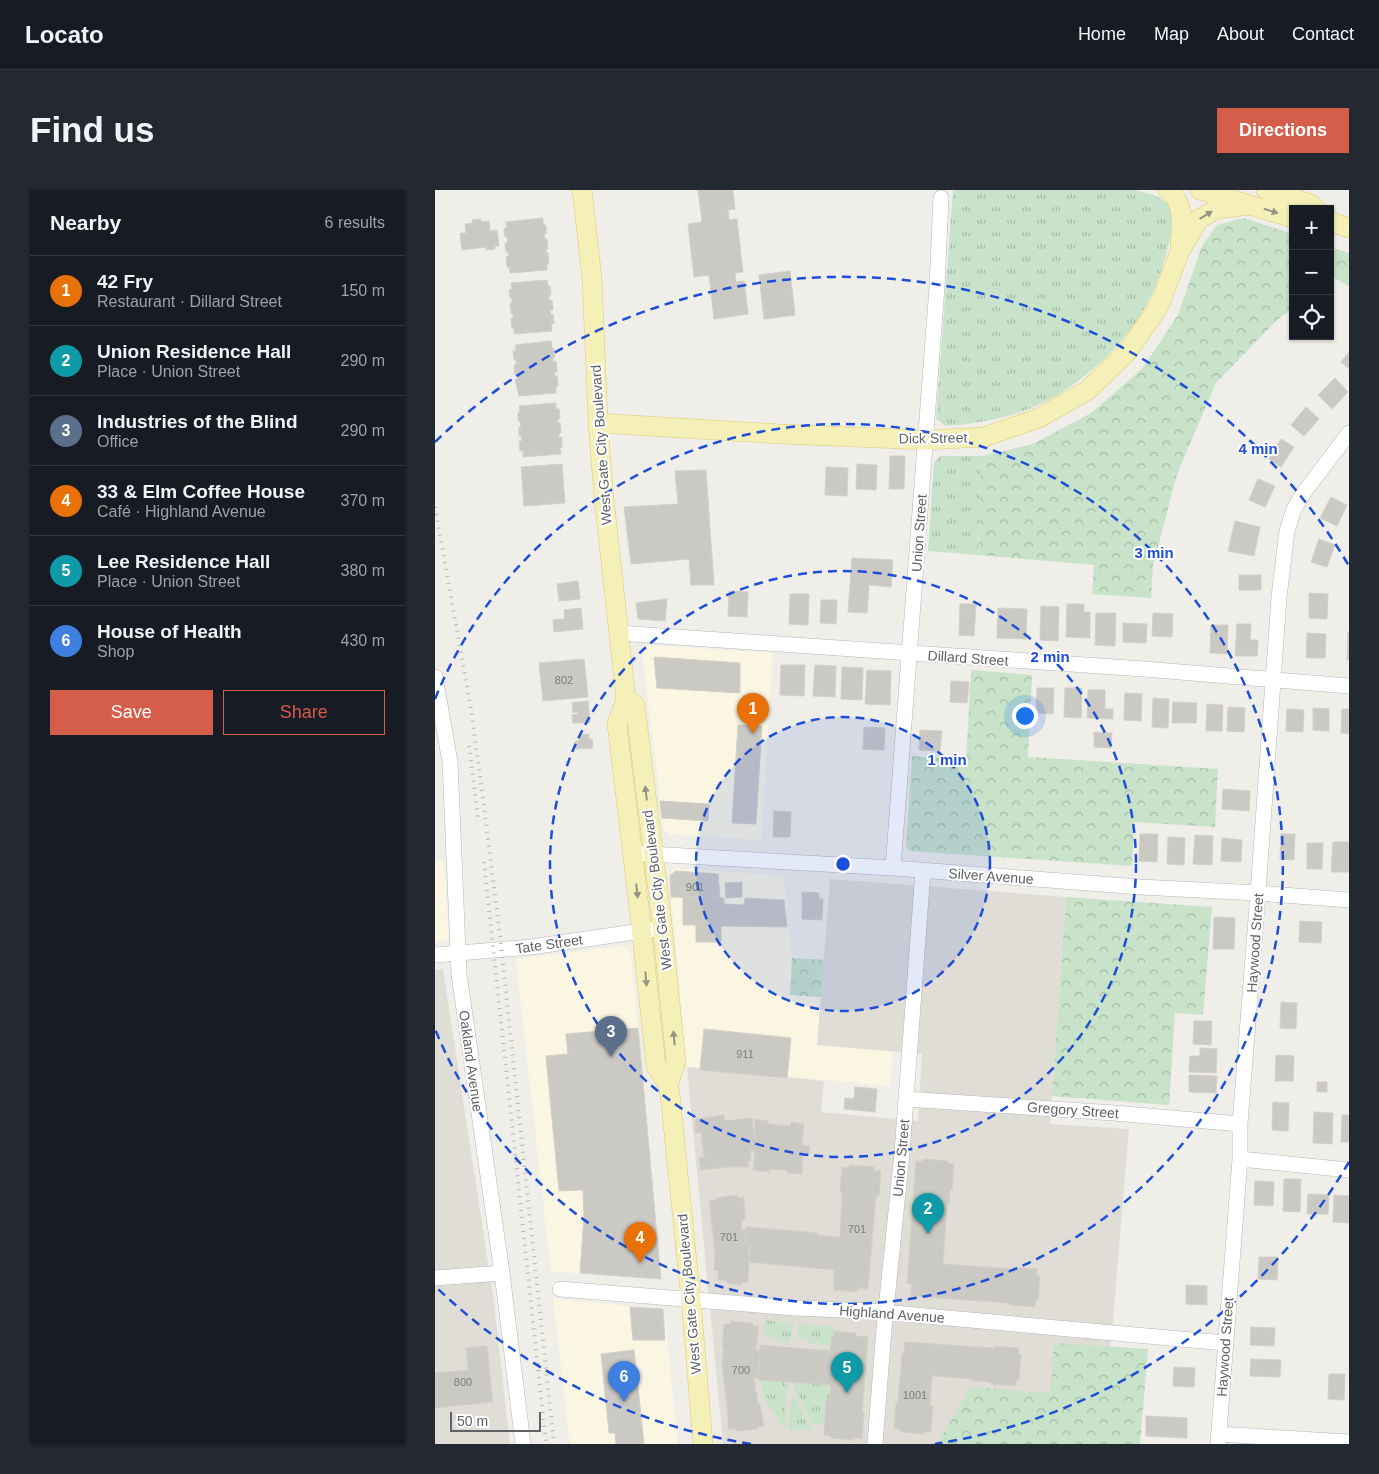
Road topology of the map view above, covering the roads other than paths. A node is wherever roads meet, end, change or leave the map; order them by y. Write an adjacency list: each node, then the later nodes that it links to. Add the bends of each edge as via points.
1 (582, 190): 12 (main road, West Gate City Boulevard, via 592,278)
2 (1168, 190): 11 (main road, via 1182,210)
3 (1200, 190): 6 (main road)
4 (1266, 190): 7 (main road)
5 (941, 198): 14 (street, Union Street)
6 (1250, 205): 8 (main road, one-way to 8); 11 (main road, one-way to 6, via 1198,220 1216,209)
7 (1312, 205)
8 (1289, 217)
9 (1334, 222): 10 (main road)
10 (1349, 228)
11 (1180, 251): 14 (main road, Dick Street, via 1159,306 1128,351 1088,390 1039,418 984,437)
12 (598, 423): 14 (main road, Dick Street); 15 (main road, West Gate City Boulevard)
13 (1349, 432): 18 (street, Haywood Street, via 1301,497 1287,531)
14 (926, 440): 16 (street, Union Street)
15 (618, 633): 16 (street, Dillard Street); 20 (main road, West Gate City Boulevard)
16 (910, 654): 18 (street, Dillard Street); 24 (street, Union Street)
17 (435, 677): 21 (street, Oakland Avenue)
18 (1273, 681): 19 (street, Dillard Street); 26 (street, Haywood Street)
19 (1349, 686)
20 (626, 699): 22 (main road, West Gate City Boulevard, via 617,724); 23 (main road, West Gate City Boulevard, one-way to 20, via 635,705)
21 (442, 763): 30 (street, Oakland Avenue)
22 (633, 853): 23 (street, Silver Avenue); 29 (main road, West Gate City Boulevard, one-way to 29)
23 (654, 854): 24 (street, Silver Avenue); 28 (main road, West Gate City Boulevard)
24 (893, 868): 25 (street, Silver Avenue)
25 (923, 871): 26 (street, Silver Avenue, via 1140,888); 33 (street, Union Street)
26 (1259, 893): 27 (street, Silver Avenue); 34 (street, Haywood Street)
27 (1349, 900)
28 (663, 928): 29 (street, Tate Street); 32 (main road, West Gate City Boulevard, one-way to 28, via 676,1062)
29 (642, 930): 30 (street, Tate Street, via 525,948); 32 (main road, West Gate City Boulevard, one-way to 32, via 656,1066)
30 (457, 952): 31 (street, Tate Street); 37 (street, Oakland Avenue)
31 (435, 955)
32 (668, 1085): 40 (main road, West Gate City Boulevard)
33 (906, 1099): 34 (street, Gregory Street); 41 (street, Union Street)
34 (1240, 1124): 35 (street, Haywood Street)
35 (1240, 1159): 36 (street); 42 (street, Haywood Street)
36 (1349, 1170)
37 (502, 1274): 38 (street); 45 (street, Oakland Avenue)
38 (435, 1278)
39 (560, 1289): 40 (street, Highland Avenue)
40 (691, 1300): 41 (street, Highland Avenue); 46 (main road, West Gate City Boulevard)
41 (886, 1313): 42 (street, Highland Avenue); 47 (street, Union Street)
42 (1225, 1344): 43 (street, Haywood Street)
43 (1218, 1439): 44 (street)
44 (1349, 1442)
45 (523, 1444)
46 (703, 1444)
47 (875, 1444)

